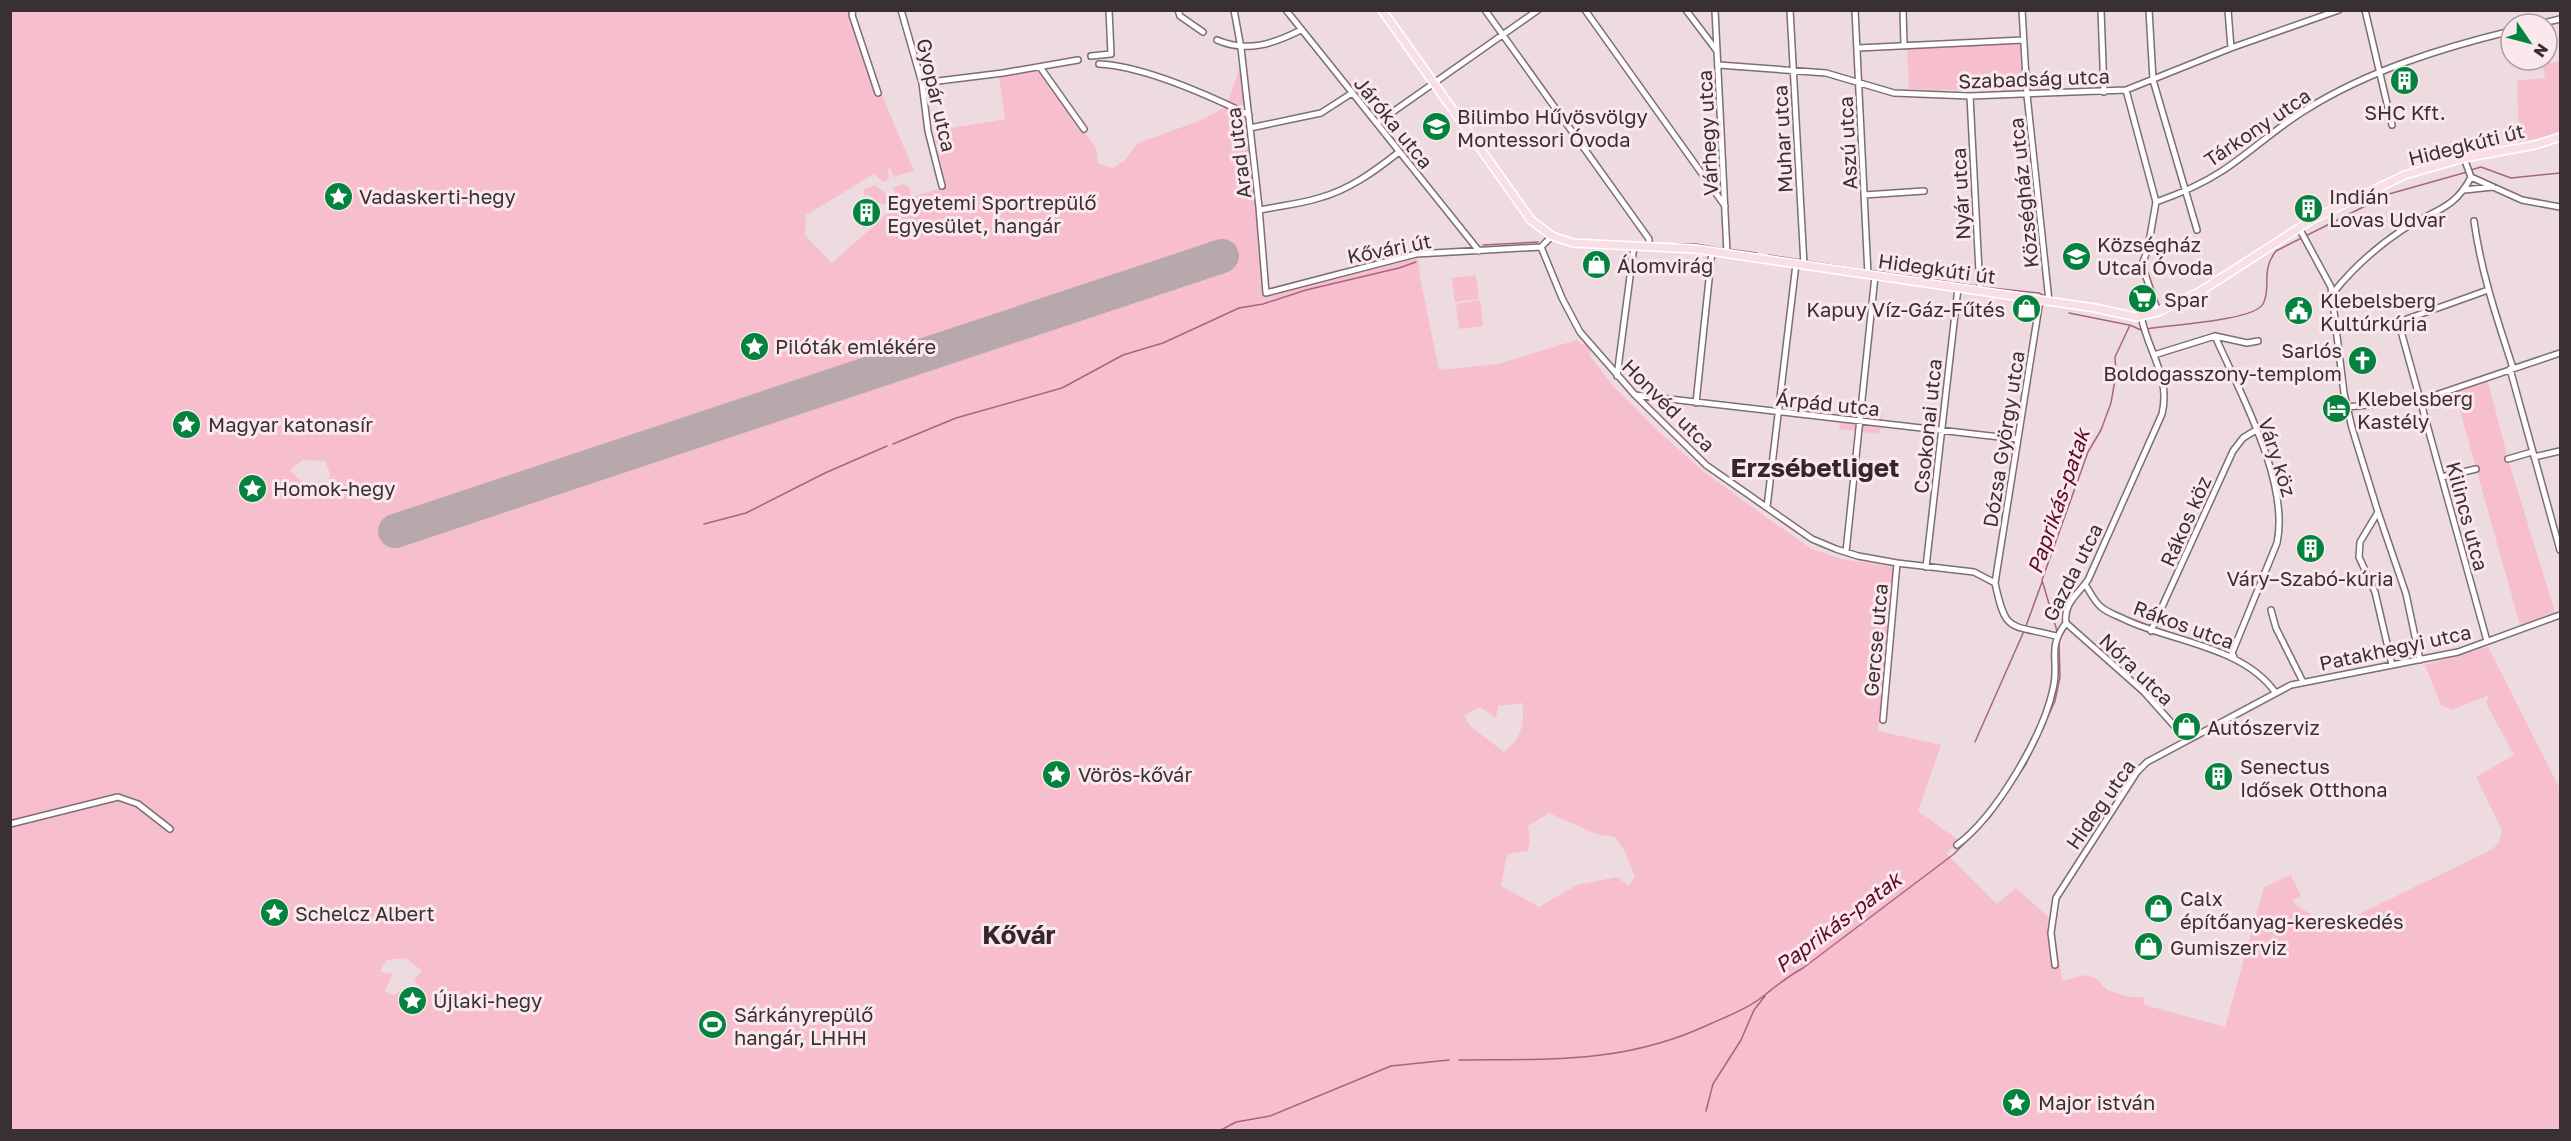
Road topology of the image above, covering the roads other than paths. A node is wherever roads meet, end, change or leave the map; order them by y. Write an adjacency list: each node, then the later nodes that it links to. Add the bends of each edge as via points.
1 (901, 10): 42 (street, Gyopár utca)
2 (1109, 10): 33 (street, via 1111,54)
3 (1178, 10): 23 (street, via 1180,16)
4 (1234, 10): 29 (street, Arad utca)
5 (1286, 10): 22 (street, Járóka utca)
6 (1382, 10): 43 (main road, Hidegkúti út)
7 (1485, 10): 25 (street)
8 (1538, 10): 25 (street)
9 (1585, 10): 66 (street)
10 (1686, 10): 32 (street)
11 (1715, 10): 32 (street, Várhegy utca)
12 (1790, 10): 38 (street, Muhar utca)
13 (1855, 10): 30 (street, Aszú utca)
14 (1903, 10): 28 (street)
15 (2022, 10): 27 (street, Községház utca)
16 (2101, 10): 45 (street)
17 (2149, 10): 40 (street)
18 (2228, 10): 31 (street)
19 (2339, 10): 31 (street, Szabadság utca)
20 (2365, 10): 39 (street)
21 (853, 13): 46 (street)
22 (1301, 30): 29 (street, via 1270,44); 47 (street, Járóka utca)
23 (1203, 32)
24 (2499, 34): 39 (street, Tárkony utca)
25 (1502, 35): 43 (street); 73 (street)
26 (1217, 40): 29 (street)
27 (2023, 40): 28 (street); 48 (street, Községház utca)
28 (1904, 44): 30 (street)
29 (1241, 48): 50 (street, Arad utca)
30 (1858, 48): 41 (street, Aszú utca)
31 (2231, 48): 40 (street, Szabadság utca)
32 (1718, 52): 36 (street, Várhegy utca)
33 (1091, 56)
34 (1078, 60): 37 (street)
35 (1099, 64): 50 (street, via 1168,81)
36 (1719, 65): 38 (street, Szabadság utca); 66 (street, Várhegy utca)
37 (1040, 67): 42 (street); 54 (street)
38 (1793, 70): 41 (street, Szabadság utca); 79 (street, Muhar utca)
39 (2379, 72): 52 (street); 63 (street, Tárkony utca, via 2307,108 2222,171)
40 (2153, 80): 44 (street, Szabadság utca); 63 (street)
41 (1859, 81): 49 (street, Szabadság utca, via 1894,93); 64 (street, Aszú utca)
42 (922, 83): 59 (street, Gyopár utca)
43 (1434, 84): 51 (street); 72 (main road, Hidegkúti út, via 1531,220)
44 (2126, 90): 45 (street, Szabadság utca); 65 (street)
45 (2104, 92): 48 (street, Szabadság utca)
46 (878, 93)
47 (1352, 93): 51 (street, Járóka utca); 53 (street, via 1321,113)
48 (2027, 95): 49 (street, Szabadság utca); 87 (street, Községház utca)
49 (1970, 96): 82 (street, Nyár utca)
50 (1249, 115): 53 (street, Arad utca)
51 (1377, 123): 56 (street, Járóka utca)
52 (2392, 125)
53 (1250, 128): 68 (street, Arad utca)
54 (1084, 129)
55 (2560, 137): 57 (main road, Hidegkúti út)
56 (1399, 152): 68 (street, via 1347,188 1320,198); 77 (street, Járóka utca)
57 (2464, 158): 58 (street); 71 (main road, Hidegkúti út, via 2405,175 2344,203)
58 (2469, 173): 60 (street); 61 (street)
59 (942, 186)
60 (2493, 187): 61 (street); 67 (street, via 2522,200)
61 (2464, 190): 85 (street, via 2450,205 2370,252)
62 (1924, 191): 64 (street)
63 (2184, 191): 65 (street, Tárkony utca); 70 (street)
64 (1864, 195): 80 (street, Aszú utca)
65 (2156, 202): 88 (street, via 2142,265)
66 (1726, 207): 76 (street, Várhegy utca)
67 (2560, 207)
68 (1260, 210): 84 (street, Arad utca)
69 (2474, 220): 83 (street)
70 (2197, 230)
71 (2301, 230): 85 (street); 88 (main road, Hidegkúti út, via 2201,291)
72 (1552, 236): 74 (main road, Hidegkúti út, via 1585,245); 75 (street)
73 (1649, 245): 74 (main road, Hidegkúti út); 78 (main road, Hidegkúti út)
74 (1634, 246): 95 (street)
75 (1541, 247): 77 (street, Kővári út); 95 (street, Honvéd utca, via 1575,323)
76 (1727, 250): 78 (main road, Hidegkúti út); 79 (main road, Hidegkúti út)
77 (1479, 251): 84 (street, Kővári út, via 1416,254)
78 (1712, 251): 98 (street)
79 (1802, 263): 80 (main road, Hidegkúti út); 100 (street, Muhar utca)
80 (1870, 273): 81 (main road, Hidegkúti út); 101 (street, Aszú utca)
81 (1958, 288): 82 (main road, Hidegkúti út); 103 (street, Csokonai utca)
82 (1980, 288): 86 (main road, Hidegkúti út)
83 (2488, 290): 94 (street); 97 (street, Kilincs utca, via 2404,322 2402,337)
84 (1266, 292)
85 (2333, 293): 99 (street)
86 (2040, 300): 87 (main road, Hidegkúti út); 104 (street, Dózsa György utca)
87 (2049, 301): 89 (main road, Hidegkúti út)
88 (2158, 312): 89 (main road, Hidegkúti út)
89 (2141, 316): 93 (street, Gazda utca)
90 (2215, 336): 91 (street, via 2247,343); 93 (street); 102 (street, Váry köz)
91 (2258, 341)
92 (2560, 353): 94 (street)
93 (2154, 356): 118 (street, Gazda utca, via 2165,391 2162,414)
94 (2512, 369): 97 (street); 106 (street)
95 (1617, 376): 96 (street, Honvéd utca)
96 (1635, 395): 98 (street, Árpád utca); 110 (street, Honvéd utca, via 1707,465)
97 (2421, 400): 99 (street); 109 (street, Kilincs utca)
98 (1696, 403): 100 (street, Árpád utca)
99 (2347, 407): 111 (street)
100 (1778, 413): 101 (street, Árpád utca); 110 (street, Muhar utca)
101 (1860, 422): 103 (street, Árpád utca); 114 (street, Aszú utca)
102 (2256, 430): 122 (street, Rákos köz, via 2233,451); 125 (street, Váry köz, via 2274,483 2280,528 2232,653)
103 (1943, 431): 104 (street, Árpád utca); 116 (street, Csokonai utca)
104 (2018, 439): 117 (street, Dózsa György utca)
105 (2560, 451): 106 (street)
106 (2533, 455): 107 (street); 112 (street)
107 (2508, 459)
108 (2476, 469): 109 (street)
109 (2442, 477): 124 (street, Kilincs utca)
110 (1767, 507): 114 (street, Honvéd utca, via 1812,539)
111 (2378, 512): 126 (street, via 2410,606); 127 (street, via 2360,542 2360,557 2374,592)
112 (2558, 529): 113 (street)
113 (2560, 550)
114 (1846, 552): 115 (street, Honvéd utca)
115 (1897, 563): 116 (street, Honvéd utca); 130 (street, Gercse utca)
116 (1926, 567): 117 (street, Honvéd utca, via 1974,572)
117 (1995, 583): 123 (street, via 2002,614 2009,623)
118 (2085, 584): 121 (street, Gazda utca, via 2071,600); 122 (street, Rákos utca, via 2100,607)
119 (2271, 610): 128 (street, Patakhegyi utca)
120 (2560, 615): 124 (street, Patakhegyi utca)
121 (2066, 623): 123 (street, Gazda utca); 131 (street, Nóra utca, via 2148,696)
122 (2151, 631): 125 (street, Rákos utca)
123 (2058, 634): 134 (street, Gazda utca, via 2054,689 2028,751 1991,810)
124 (2487, 641): 126 (street, Patakhegyi utca)
125 (2234, 657): 129 (street, Rákos utca, via 2266,680)
126 (2420, 660): 127 (street, Patakhegyi utca)
127 (2392, 665): 128 (street, Patakhegyi utca)
128 (2302, 682): 129 (street, Patakhegyi utca)
129 (2275, 692): 131 (street, Hideg utca)
130 (1882, 720)
131 (2186, 739): 135 (street, Hideg utca, via 2137,772 2056,898 2051,918)
132 (10, 824): 133 (street, via 118,797 138,804)
133 (170, 829)
134 (1958, 845)
135 (2055, 965)

